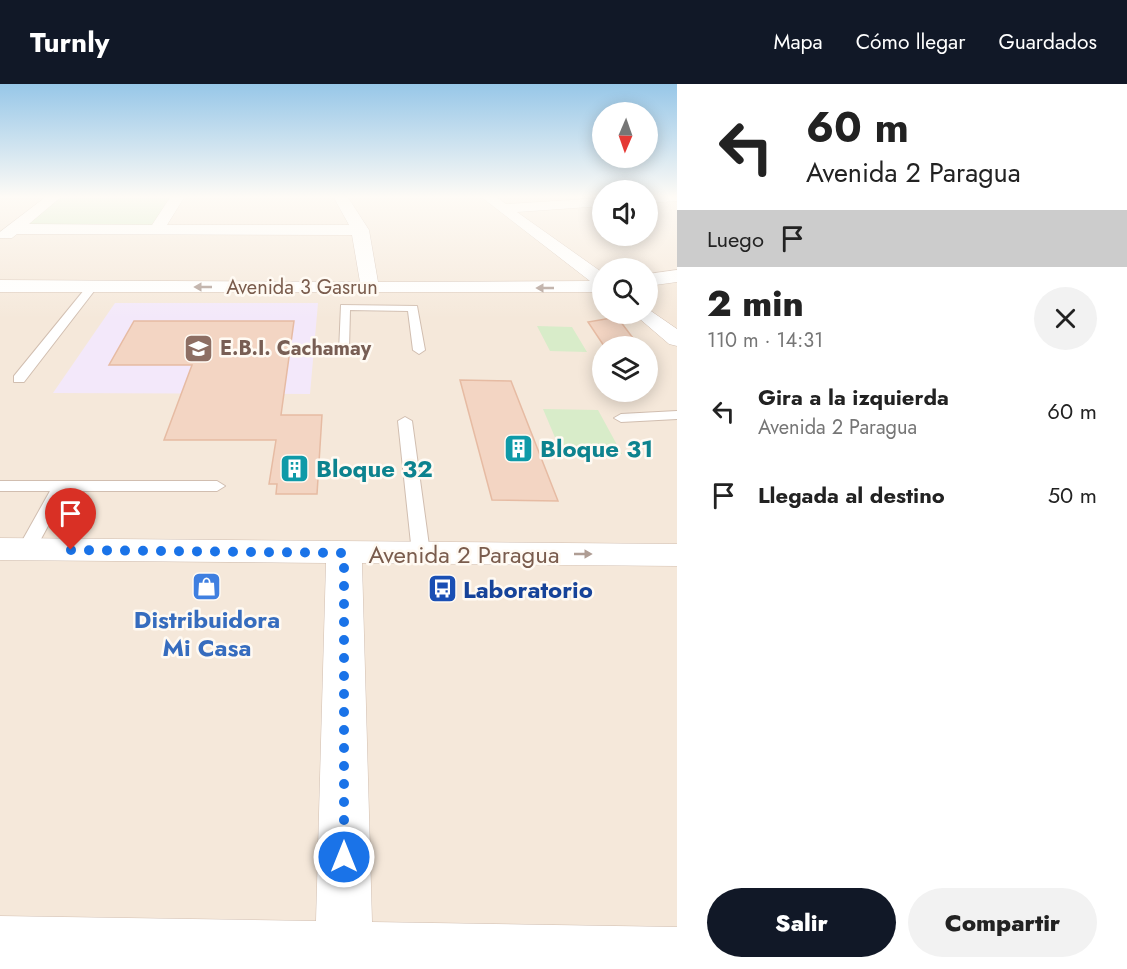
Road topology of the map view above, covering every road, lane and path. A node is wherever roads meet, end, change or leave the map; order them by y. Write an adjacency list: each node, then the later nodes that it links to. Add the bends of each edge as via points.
1 (362, 237): 9 (street)
2 (542, 237): 3 (street)
3 (592, 276)
4 (677, 276): 5 (street)
5 (658, 279)
6 (592, 284): 9 (street, Avenida 3 Gasrun, one-way to 9)
7 (0, 286): 8 (street, Avenida 3 Gasrun)
8 (93, 286): 9 (street, Avenida 3 Gasrun, one-way to 8); 15 (lane)
9 (370, 287): 10 (lane)
10 (370, 308): 13 (lane, via 345,307); 14 (lane, via 413,308)
11 (657, 324): 12 (street)
12 (677, 339)
13 (343, 349)
14 (419, 350)
15 (19, 379)
16 (677, 415): 17 (lane)
17 (621, 418)
18 (405, 421): 24 (lane)
19 (0, 486): 20 (lane)
20 (61, 486): 21 (lane); 22 (lane)
21 (217, 486)
22 (13, 549): 23 (street, Avenida 2 Paragua)
23 (344, 553): 24 (street, Avenida 2 Paragua); 28 (street)
24 (421, 553): 25 (street, Avenida 2 Paragua, one-way to 25)
25 (677, 555)
26 (0, 945): 28 (street)
27 (677, 956): 28 (street)
28 (344, 960)

